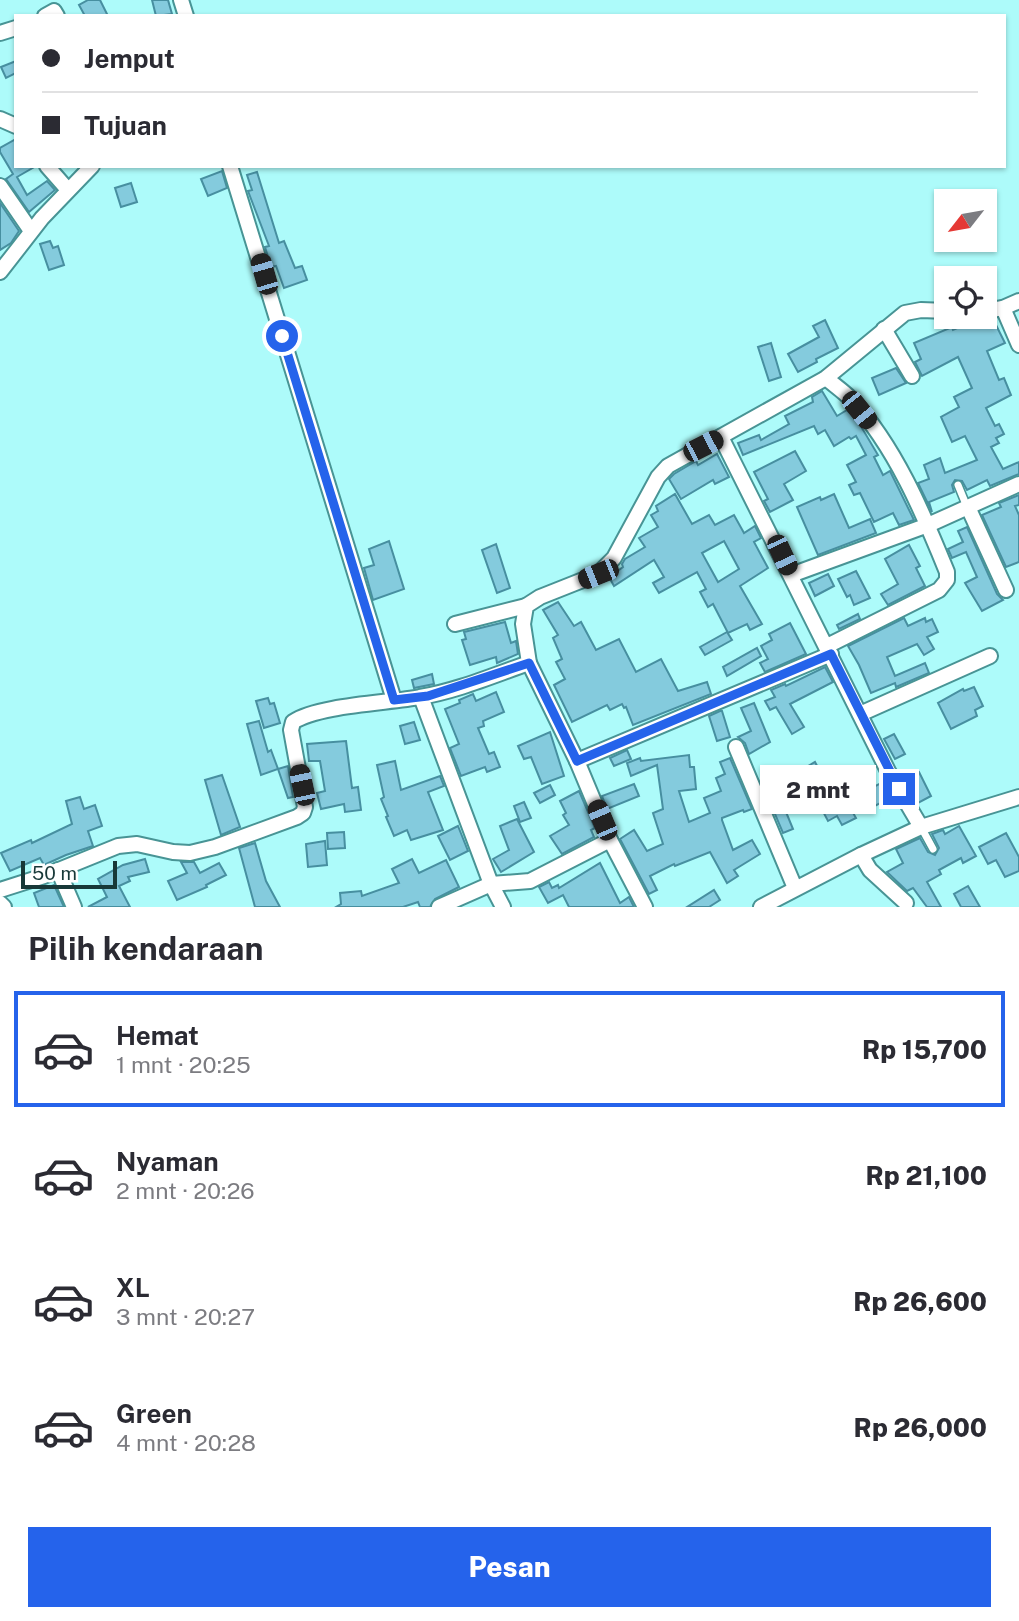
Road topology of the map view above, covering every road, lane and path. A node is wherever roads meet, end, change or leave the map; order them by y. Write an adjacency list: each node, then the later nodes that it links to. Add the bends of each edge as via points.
1 (49, 168): 5 (street)
2 (90, 168): 5 (street)
3 (231, 168): 29 (street)
4 (0, 186): 6 (street)
5 (68, 190): 6 (street)
6 (31, 231): 7 (street)
7 (0, 272)
8 (1019, 301): 9 (street)
9 (1003, 308): 10 (street); 13 (street)
10 (997, 309)
11 (934, 311): 12 (street, via 905,313)
12 (884, 329): 14 (street); 15 (street)
13 (1019, 345)
14 (912, 376)
15 (826, 378): 16 (street); 20 (street, via 869,422)
16 (721, 437): 21 (street); 23 (street, via 668,466 605,568)
17 (1019, 484): 19 (street)
18 (958, 485): 19 (lane)
19 (968, 507): 20 (street); 22 (street)
20 (928, 525): 21 (street); 25 (street, via 947,572 944,585)
21 (791, 575): 25 (street)
22 (1006, 590)
23 (526, 606): 24 (street); 27 (street, via 523,624)
24 (455, 625)
25 (829, 650): 30 (street); 32 (street)
26 (990, 656): 30 (street)
27 (529, 663): 28 (street); 32 (street)
28 (421, 697): 29 (street); 39 (street)
29 (394, 700): 38 (street, via 293,722 305,807 297,817 190,853 137,844 118,846)
30 (860, 714): 34 (street)
31 (736, 747): 40 (street)
32 (577, 761): 35 (street)
33 (1019, 797): 34 (street)
34 (916, 818): 36 (lane); 37 (street)
35 (610, 840): 39 (street, via 530,881); 48 (street)
36 (933, 849)
37 (861, 855): 40 (street); 43 (street, via 870,870)
38 (58, 870): 41 (street); 45 (street)
39 (491, 884): 46 (street); 47 (street)
40 (794, 884): 49 (street)
41 (0, 890)
42 (0, 903): 44 (street)
43 (906, 903)
44 (4, 907)
45 (74, 907)
46 (439, 907)
47 (503, 907)
48 (645, 907)
49 (761, 907)

